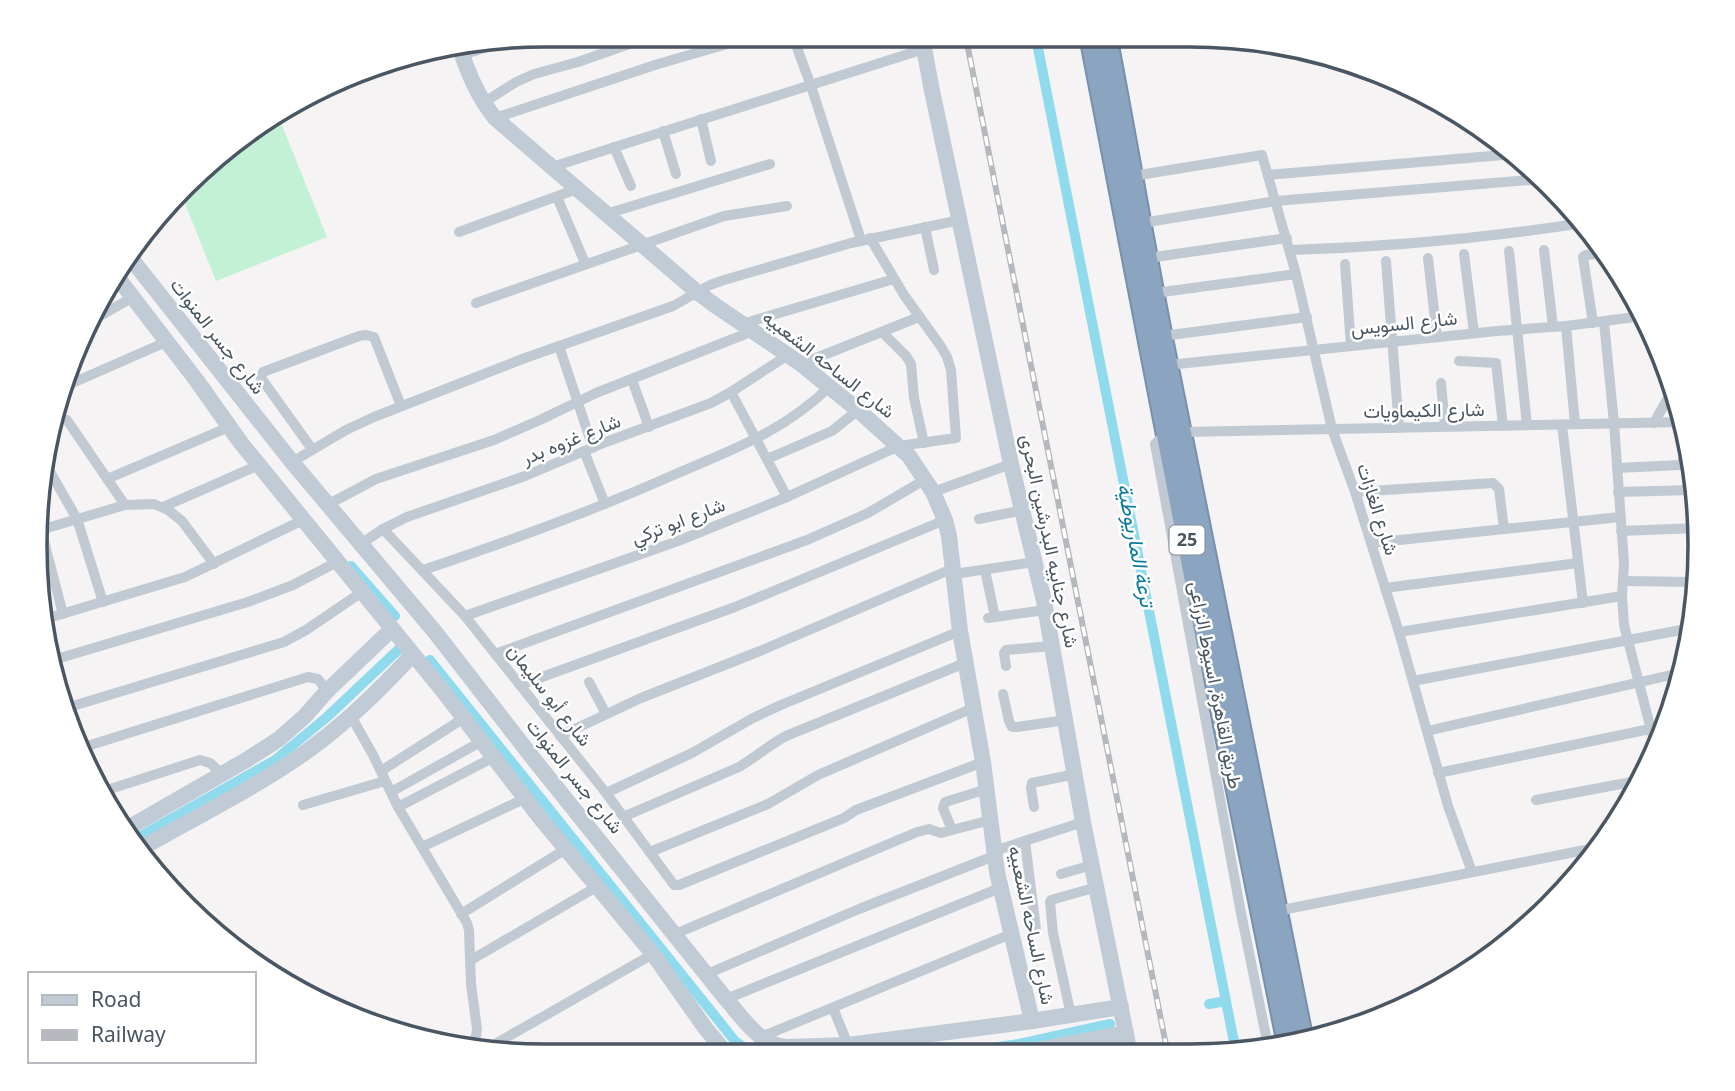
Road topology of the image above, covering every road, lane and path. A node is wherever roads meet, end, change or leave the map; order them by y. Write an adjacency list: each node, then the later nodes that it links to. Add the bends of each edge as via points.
1 (621, 47): 10 (street, via 534,74)
2 (717, 47): 11 (street)
3 (797, 47): 9 (street)
4 (912, 47): 9 (street)
5 (924, 47): 29 (street, شارع جنابيه البدرشين البحرى)
6 (1092, 47): 99 (highway, طريق القاهرة, اسيوط الزراعى / 25)
7 (1109, 47): 21 (highway, طريق القاهرة, اسيوط الزراعى / 25)
8 (462, 55): 10 (street, شارع الساحه الشعبيه)
9 (810, 83): 12 (street); 35 (street)
10 (483, 103): 11 (street, شارع الساحه الشعبيه)
11 (495, 118): 18 (street, شارع الساحه الشعبيه)
12 (701, 119): 13 (street); 16 (street)
13 (663, 131): 14 (street); 19 (street)
14 (614, 147): 18 (street); 23 (street)
15 (1499, 155): 20 (street)
16 (711, 161)
17 (770, 164): 28 (street)
18 (552, 167): 24 (street, شارع الساحه الشعبيه)
19 (676, 173)
20 (1268, 175): 21 (street, شارع الغازات, via 1262,155); 26 (street, شارع الغازات)
21 (1133, 176): 30 (highway, طريق القاهرة, اسيوط الزراعى / 25)
22 (1528, 180): 26 (street)
23 (631, 186)
24 (578, 189): 25 (street); 28 (street, شارع الساحه الشعبيه)
25 (557, 197): 33 (street); 46 (street)
26 (1276, 201): 30 (street); 34 (street, شارع الغازات)
27 (787, 206): 36 (street, via 724,216)
28 (606, 214): 36 (street, شارع الساحه الشعبيه)
29 (960, 220): 32 (street); 107 (street, شارع جنابيه البدرشين البحرى)
30 (1142, 223): 42 (highway, طريق القاهرة, اسيوط الزراعى / 25)
31 (1570, 225): 37 (street, via 1460,239)
32 (925, 228): 35 (street); 48 (street)
33 (459, 232)
34 (1287, 238): 37 (street, شارع الغازات); 42 (street)
35 (866, 239): 50 (street); 52 (street, via 723,279)
36 (642, 244): 46 (street); 52 (street, شارع الساحه الشعبيه)
37 (1290, 250): 49 (street, شارع الغازات)
38 (1544, 250): 63 (street)
39 (1509, 251): 64 (street)
40 (1464, 254): 66 (street)
41 (1594, 254): 60 (street, via 1583,257)
42 (1148, 258): 53 (highway, طريق القاهرة, اسيوط الزراعى / 25)
43 (1428, 258): 68 (street)
44 (1386, 261): 70 (street)
45 (135, 263): 106 (street, شارع جسر المنوات)
46 (585, 263): 55 (street)
47 (1345, 264): 72 (street)
48 (934, 270)
49 (1296, 274): 53 (street); 58 (street, شارع الغازات)
50 (894, 279): 57 (street); 62 (street)
51 (122, 283): 54 (street)
52 (697, 292): 62 (street, شارع الساحه الشعبيه); 71 (street, via 673,306)
53 (1155, 293): 67 (highway, طريق القاهرة, اسيوط الزراعى / 25)
54 (133, 298): 56 (street); 69 (street)
55 (476, 303)
56 (104, 315)
57 (919, 317): 65 (street, شارع غزوه بدر); 101 (street, شارع ابو تركي, via 949,363 957,436)
58 (1307, 317): 67 (street); 73 (street, شارع الغازات)
59 (1632, 318): 60 (street, شارع السويس)
60 (1599, 323): 61 (street, شارع السويس); 90 (street)
61 (1566, 326): 63 (street, شارع السويس); 89 (street)
62 (748, 327): 74 (street, شارع الساحه الشعبيه); 77 (street)
63 (1553, 327): 64 (street, شارع السويس)
64 (1516, 329): 66 (street, شارع السويس); 91 (street)
65 (882, 332): 74 (street, شارع غزوه بدر); 101 (street, via 911,364)
66 (1474, 333): 68 (street, شارع السويس)
67 (1163, 336): 76 (highway, طريق القاهرة, اسيوط الزراعى / 25)
68 (1437, 337): 70 (street, شارع السويس)
69 (166, 342): 78 (street); 95 (street)
70 (1393, 342): 72 (street, شارع السويس); 97 (street)
71 (559, 346): 83 (street); 84 (street)
72 (1351, 346): 73 (street, شارع السويس)
73 (1314, 350): 76 (street, شارع السويس); 98 (street, شارع الغازات)
74 (794, 359): 80 (street, شارع الساحه الشعبيه); 81 (street, شارع غزوه بدر)
75 (1459, 361): 94 (street, via 1496,363)
76 (1168, 365): 99 (highway, طريق القاهرة, اسيوط الزراعى / 25)
77 (632, 380): 83 (street); 96 (street)
78 (75, 382)
79 (1441, 383): 93 (street)
80 (830, 386): 85 (street, شارع الساحه الشعبيه); 100 (street, via 796,416)
81 (731, 393): 96 (street, شارع غزوه بدر); 100 (street)
82 (1666, 401): 88 (street)
83 (578, 402): 104 (street); 120 (street, via 494,440 376,479)
84 (401, 406): 103 (street); 103 (street, via 374,337 369,335 263,372 261,378)
85 (858, 410): 102 (street, شارع الساحه الشعبيه); 105 (street, via 832,430)
86 (67, 420): 112 (street)
87 (1672, 422): 88 (street, شارع الكيماويات)
88 (1654, 423): 90 (street, شارع الكيماويات)
89 (1575, 424): 90 (street, شارع الكيماويات); 92 (street, شارع الكيماويات)
90 (1614, 424): 110 (street)
91 (1527, 425): 92 (street, شارع الكيماويات); 94 (street, شارع الكيماويات)
92 (1562, 425): 128 (street)
93 (1445, 426): 94 (street, شارع الكيماويات); 97 (street, شارع الكيماويات)
94 (1503, 426)
95 (229, 427): 109 (street); 112 (street)
96 (649, 427): 104 (street, شارع غزوه بدر)
97 (1399, 428): 98 (street, شارع الكيماويات)
98 (1332, 429): 99 (street, شارع الكيماويات); 115 (street, شارع الغازات)
99 (1175, 433): 219 (highway, طريق القاهرة, اسيوط الزراعى / 25); 234 (highway, طريق القاهرة, اسيوط الزراعى / 25, via 1203,623); 236 (street, via 1155,447)
100 (756, 439): 105 (street); 118 (street)
101 (924, 443): 102 (street, شارع ابو تركي)
102 (899, 446): 113 (street, شارع الساحه الشعبيه); 117 (street, شارع ابو تركي)
103 (312, 449): 106 (street)
104 (588, 449): 118 (street); 131 (street, شارع غزوه بدر)
105 (767, 459): 117 (street)
106 (292, 462): 120 (street, شارع جسر المنوات)
107 (1011, 464): 113 (street); 122 (street, شارع جنابيه البدرشين البحرى)
108 (1681, 464): 110 (street)
109 (259, 465): 121 (street); 126 (street)
110 (1617, 468): 116 (street)
111 (53, 476): 124 (street)
112 (107, 479): 119 (street)
113 (930, 486): 127 (street, شارع الساحه الشعبيه); 161 (street, via 817,536)
114 (1684, 490): 116 (street)
115 (1355, 492): 132 (street, via 1493,484 1499,489); 134 (street, شارع الغازات)
116 (1618, 492): 123 (street)
117 (787, 496): 153 (street, شارع ابو تركي, via 678,541)
118 (605, 504): 141 (street)
119 (125, 505): 121 (street); 124 (street)
120 (327, 505): 135 (street, شارع جسر المنوات)
121 (163, 507): 140 (street, via 182,521)
122 (1023, 510): 125 (street); 138 (street, شارع جنابيه البدرشين البحرى)
123 (1620, 517): 128 (street); 133 (street)
124 (77, 519): 129 (street); 149 (street)
125 (978, 519)
126 (303, 520): 137 (street); 140 (street)
127 (945, 520): 143 (street, شارع الساحه الشعبيه); 170 (street, via 735,607)
128 (1573, 522): 132 (street); 139 (street)
129 (48, 528)
130 (1687, 528): 133 (street)
131 (383, 529): 135 (street, شارع غزوه بدر); 141 (street, شارع أبو سليمان)
132 (1504, 529): 134 (street)
133 (1621, 531): 144 (street)
134 (1371, 543): 146 (street, شارع الغازات)
135 (361, 544): 222 (street, شارع جسر المنوات)
136 (47, 560): 152 (street)
137 (337, 562): 147 (street); 163 (street, via 266,596)
138 (1035, 562): 142 (street); 151 (street, شارع جنابيه البدرشين البحرى)
139 (1578, 563): 146 (street); 150 (street)
140 (214, 564): 149 (street, via 170,583)
141 (424, 570): 153 (street, شارع أبو سليمان)
142 (985, 570): 143 (street); 151 (street, via 991,618)
143 (954, 571): 157 (street, شارع الساحه الشعبيه); 175 (street)
144 (1623, 581): 145 (street); 148 (street)
145 (1687, 582)
146 (1385, 588): 158 (street, شارع الغازات)
147 (362, 592): 155 (street); 173 (street, via 284,642)
148 (1622, 596): 150 (street); 159 (street)
149 (103, 602): 152 (street)
150 (1583, 603): 158 (street)
151 (1045, 610): 160 (street, شارع جنابيه البدرشين البحرى)
152 (63, 614): 154 (street)
153 (466, 616): 161 (street, شارع أبو سليمان)
154 (53, 617)
155 (392, 629): 162 (street); 171 (street)
156 (1681, 629): 159 (street)
157 (960, 631): 164 (street, شارع الساحه الشعبيه); 195 (street, via 781,705)
158 (1399, 632): 167 (street, شارع الغازات)
159 (1627, 639): 167 (street); 169 (street)
160 (1052, 646): 165 (street, via 1006,650); 178 (street, شارع جنابيه البدرشين البحرى)
161 (495, 654): 170 (street, شارع أبو سليمان)
162 (412, 655): 176 (street); 177 (street)
163 (60, 658)
164 (965, 663): 174 (street, شارع الساحه الشعبيه); 201 (street, via 786,736 739,767)
165 (1006, 667)
166 (1671, 675): 169 (street)
167 (1413, 681): 180 (street, شارع الغازات)
168 (589, 682): 175 (street)
169 (1638, 682): 179 (street); 180 (street)
170 (520, 685): 182 (street, شارع أبو سليمان)
171 (327, 691): 184 (street, via 317,679 308,677); 187 (street, via 279,739)
172 (1003, 694): 178 (street, via 1009,721 1015,727)
173 (74, 706)
174 (973, 708): 186 (street, شارع الساحه الشعبيه); 211 (street, via 827,771 768,804)
175 (606, 714): 182 (street)
176 (351, 716): 190 (street); 207 (street, via 278,771)
177 (464, 718): 183 (street); 190 (street)
178 (1066, 720): 188 (street, شارع جنابيه البدرشين البحرى)
179 (1650, 729): 181 (street); 189 (street)
180 (1427, 731): 189 (street, شارع الغازات)
181 (1651, 733)
182 (560, 736): 195 (street, شارع أبو سليمان)
183 (482, 741): 185 (street); 194 (street)
184 (89, 745)
185 (494, 757): 196 (street); 199 (street)
186 (983, 762): 193 (street, شارع الساحه الشعبيه); 211 (street, شارع أبو سليمان, via 683,883 674,885)
187 (221, 774): 192 (street, via 211,763 200,760); 204 (street)
188 (1075, 774): 200 (street, via 1032,783); 203 (street, شارع جنابيه البدرشين البحرى)
189 (1438, 774): 214 (street, شارع الغازات)
190 (383, 776): 194 (street); 198 (street)
191 (1627, 783): 197 (street)
192 (111, 789)
193 (987, 789): 202 (street, شارع الساحه الشعبيه); 205 (street, via 945,802)
194 (391, 792): 199 (street)
195 (606, 793): 201 (street, شارع أبو سليمان)
196 (526, 798): 208 (street); 209 (street)
197 (1536, 800)
198 (303, 806)
199 (398, 807): 208 (street)
200 (1034, 807)
201 (623, 817): 211 (street, شارع أبو سليمان)
202 (990, 820): 205 (street); 212 (street, شارع الساحه الشعبيه)
203 (1083, 822): 206 (street); 213 (street, شارع جنابيه البدرشين البحرى)
204 (133, 825)
205 (952, 830): 222 (street, via 917,832)
206 (1025, 841): 212 (street); 221 (street)
207 (147, 845)
208 (422, 847): 220 (street)
209 (566, 849): 216 (street); 220 (street)
210 (1584, 850): 214 (street)
211 (650, 852)
212 (994, 854): 218 (street, شارع الساحه الشعبيه); 226 (street)
213 (1093, 865): 215 (street); 217 (street, شارع جنابيه البدرشين البحرى)
214 (1472, 872): 219 (street)
215 (1061, 874)
216 (598, 886): 224 (street); 225 (street)
217 (1097, 887): 228 (street, شارع جنابيه البدرشين البحرى); 230 (street, via 1050,902)
218 (1000, 888): 223 (street, شارع الساحه الشعبيه); 227 (street)
219 (1277, 911): 232 (highway, طريق القاهرة, اسيوط الزراعى / 25)
220 (461, 914): 225 (street, via 470,930)
221 (1036, 929)
222 (675, 934): 226 (street, شارع جسر المنوات)
223 (1011, 934): 229 (street); 231 (street, شارع الساحه الشعبيه)
224 (653, 954): 238 (street); 239 (street)
225 (471, 960): 237 (street)
226 (707, 974): 227 (street, شارع جسر المنوات)
227 (726, 999): 235 (street, شارع جسر المنوات)
228 (1121, 1007): 230 (street); 233 (street, شارع جنابيه البدرشين البحرى)
229 (833, 1008): 235 (street); 241 (street)
230 (1071, 1015): 231 (street)
231 (1032, 1021): 242 (street)
232 (1301, 1031)
233 (1125, 1032): 243 (street); 244 (street, شارع جنابيه البدرشين البحرى)
234 (1285, 1034)
235 (761, 1037): 240 (street)
236 (1266, 1037)
237 (476, 1038)
238 (500, 1041)
239 (711, 1044)
240 (772, 1044)
241 (848, 1044)
242 (856, 1044)
243 (1065, 1044)
244 (1128, 1044)

